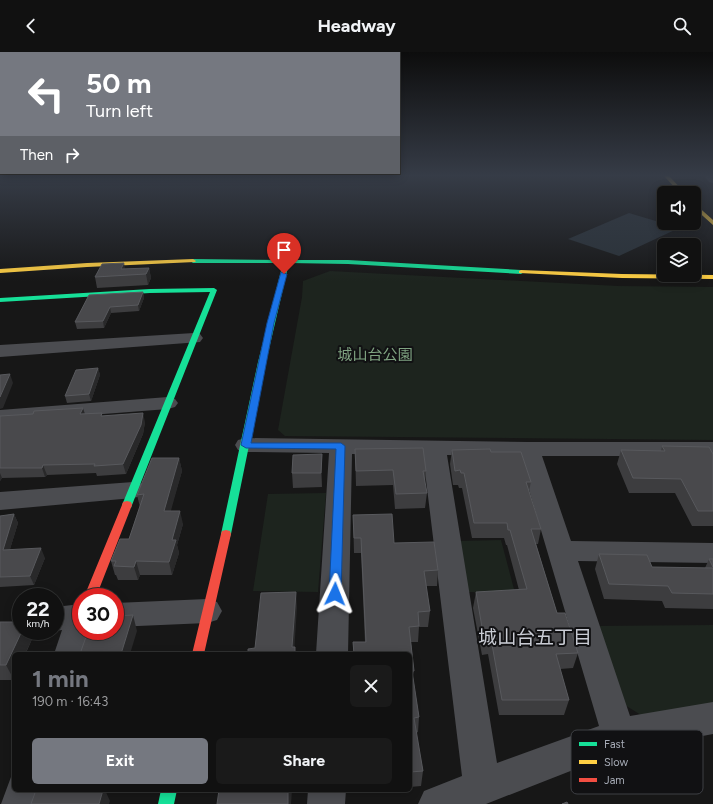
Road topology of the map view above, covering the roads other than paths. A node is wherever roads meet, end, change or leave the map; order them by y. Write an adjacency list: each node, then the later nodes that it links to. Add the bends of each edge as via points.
1 (701, 211): 2 (street)
2 (713, 222)
3 (287, 260): 4 (street, via 129,263); 5 (street, via 668,278); 11 (street, via 270,323)
4 (0, 271)
5 (713, 277)
6 (0, 300): 7 (street, via 214,290)
7 (194, 338): 8 (street); 9 (street)
8 (0, 351)
9 (168, 403): 10 (street); 16 (street)
10 (0, 416)
11 (246, 445): 12 (street); 21 (street)
12 (341, 446): 13 (street); 26 (street)
13 (434, 448): 14 (street); 31 (street)
14 (528, 449): 15 (street); 18 (street)
15 (713, 449)
16 (133, 490): 17 (street); 20 (street)
17 (0, 501)
18 (560, 551): 19 (street); 28 (street)
19 (713, 553)
20 (94, 588)
21 (207, 611): 22 (street); 25 (street)
22 (124, 615)
23 (75, 640): 24 (street)
24 (71, 652)
25 (198, 652)
26 (332, 652)
27 (713, 718): 29 (street)
28 (617, 730)
29 (647, 730)
30 (571, 753): 31 (street)
31 (482, 787): 38 (street)
32 (23, 792): 35 (street)
33 (169, 792): 36 (street)
34 (327, 792): 37 (street)
35 (20, 804)
36 (166, 804)
37 (326, 804)
38 (437, 804)

